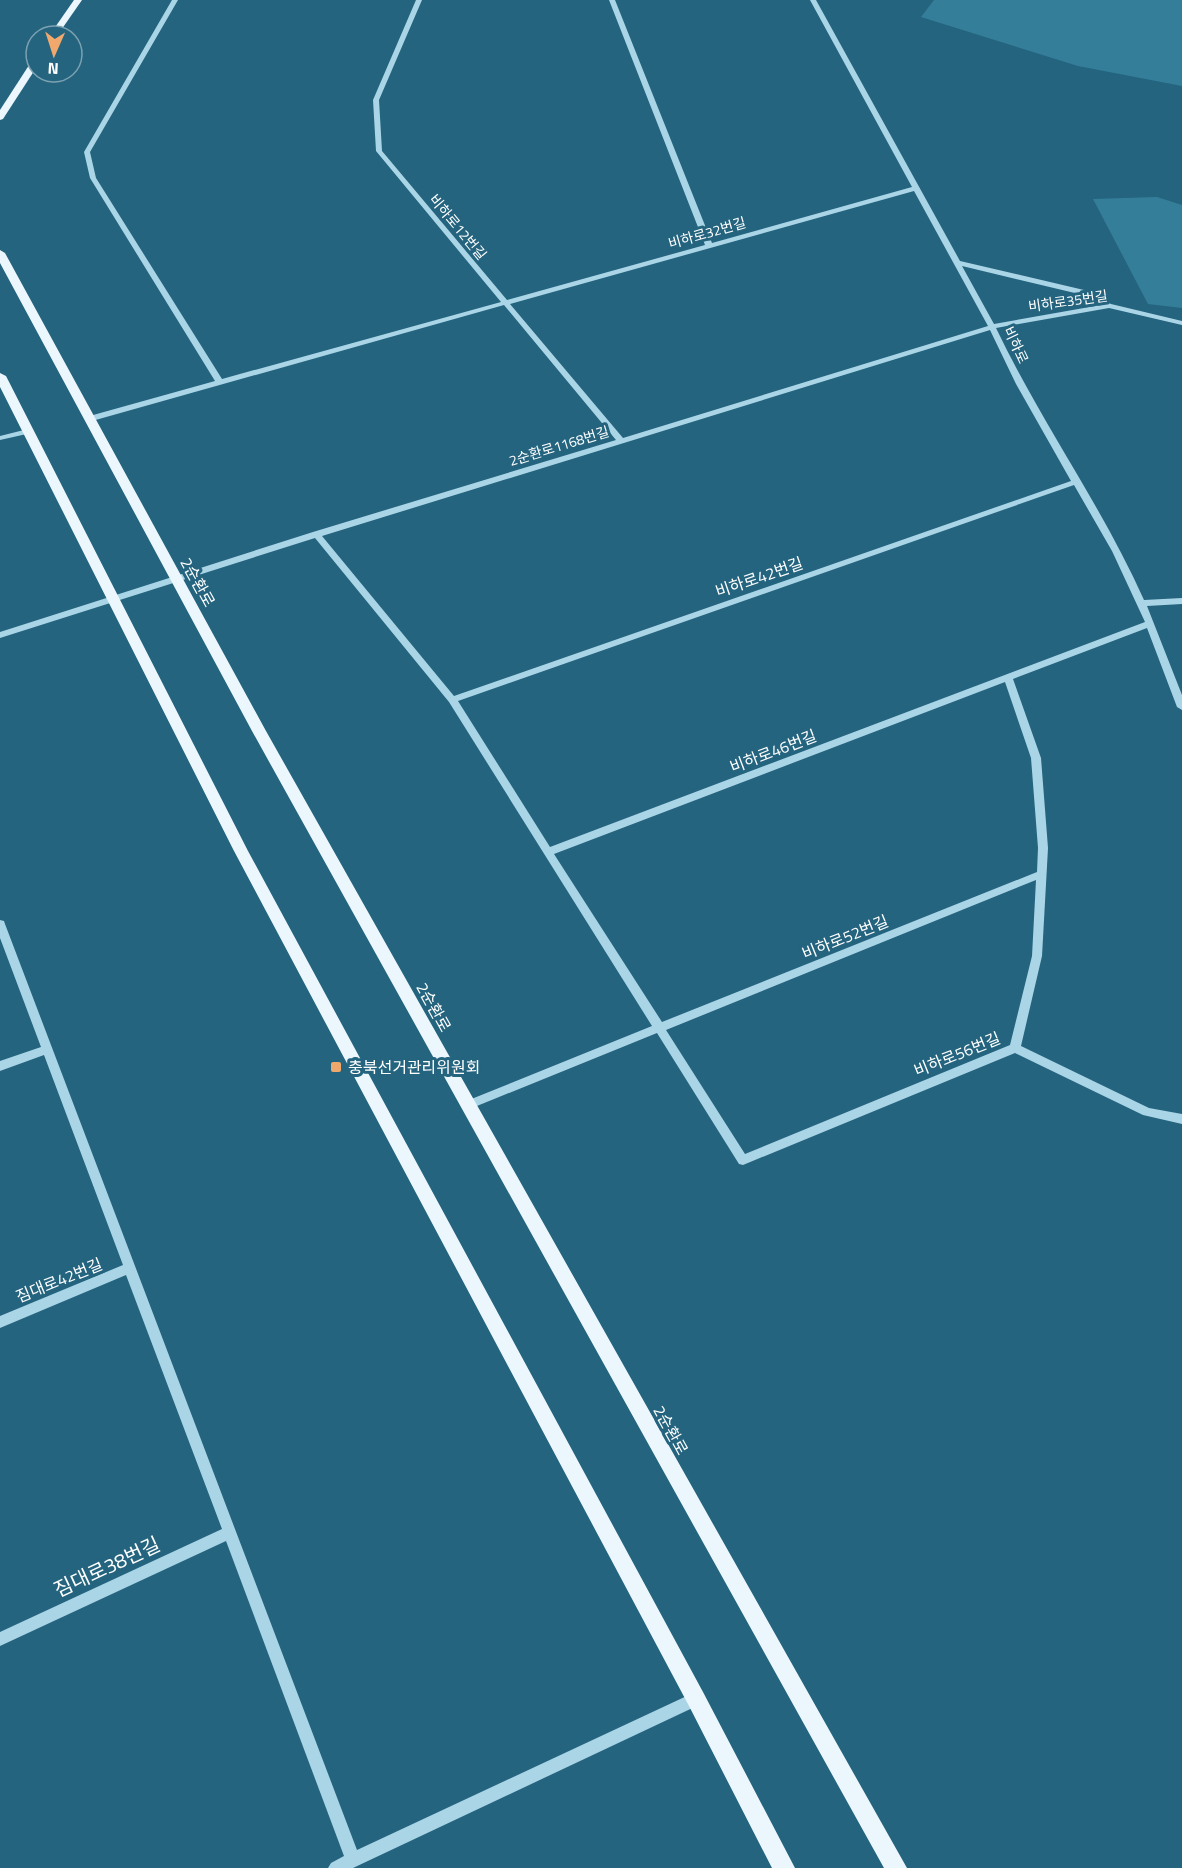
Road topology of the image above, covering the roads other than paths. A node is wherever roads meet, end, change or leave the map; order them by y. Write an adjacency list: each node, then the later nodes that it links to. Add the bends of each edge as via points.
1 (78, 0): 6 (main road)
2 (175, 0): 18 (street, via 87,152 93,178)
3 (419, 0): 13 (street, 비하로12번길, via 376,100 379,151)
4 (612, 0): 10 (street)
5 (813, 0): 9 (street, 비하로)
6 (61, 24)
7 (24, 80): 8 (main road)
8 (0, 117)
9 (916, 188): 10 (street, 비하로32번길); 12 (street, 비하로)
10 (709, 245): 13 (street, 비하로32번길)
11 (0, 252): 19 (main road, 2순환로)
12 (957, 263): 14 (street, via 1082,292); 16 (street, 비하로)
13 (505, 302): 18 (street, 비하로32번길); 22 (street, 비하로12번길)
14 (1109, 306): 15 (street, 비하로35번길); 16 (street, 비하로35번길)
15 (1182, 322)
16 (993, 327): 22 (street, 2순환로1168번길); 23 (street, 비하로, via 1011,369)
17 (0, 376): 20 (main road)
18 (219, 381): 19 (street, 비하로32번길)
19 (88, 419): 25 (main road, 2순환로)
20 (28, 431): 21 (street); 26 (main road)
21 (0, 438)
22 (621, 441): 24 (street, 2순환로1168번길)
23 (1076, 482): 28 (street, 비하로); 32 (street, 비하로42번길)
24 (316, 534): 25 (street, 2순환로1168번길); 32 (street)
25 (176, 580): 26 (street, 2순환로1168번길); 41 (main road, 2순환로)
26 (114, 600): 30 (street, 2순환로1168번길); 47 (main road, via 247,862)
27 (1182, 601): 28 (street)
28 (1141, 603): 29 (street, 비하로)
29 (1149, 624): 31 (street, 비하로46번길); 33 (street, 비하로)
30 (0, 635)
31 (1008, 677): 34 (street, 비하로46번길); 35 (street, via 1036,758 1043,848)
32 (452, 699): 34 (street)
33 (1182, 707)
34 (548, 852): 37 (street)
35 (1041, 874): 37 (street, 비하로52번길); 38 (street, via 1037,956)
36 (0, 924): 39 (street)
37 (660, 1028): 38 (street, 비하로56번길, via 743,1160); 41 (street, 비하로52번길)
38 (1015, 1048): 42 (street, 비하로56번길, via 1147,1112)
39 (47, 1049): 40 (street); 43 (street)
40 (0, 1066)
41 (468, 1105): 51 (main road, 2순환로)
42 (1182, 1119)
43 (130, 1268): 44 (street, 짐대로42번길); 45 (street)
44 (0, 1322)
45 (230, 1532): 46 (street, 짐대로38번길); 48 (street)
46 (0, 1639)
47 (696, 1699): 48 (street); 50 (main road)
48 (353, 1859): 49 (street)
49 (336, 1868)
50 (784, 1868)
51 (897, 1868)

